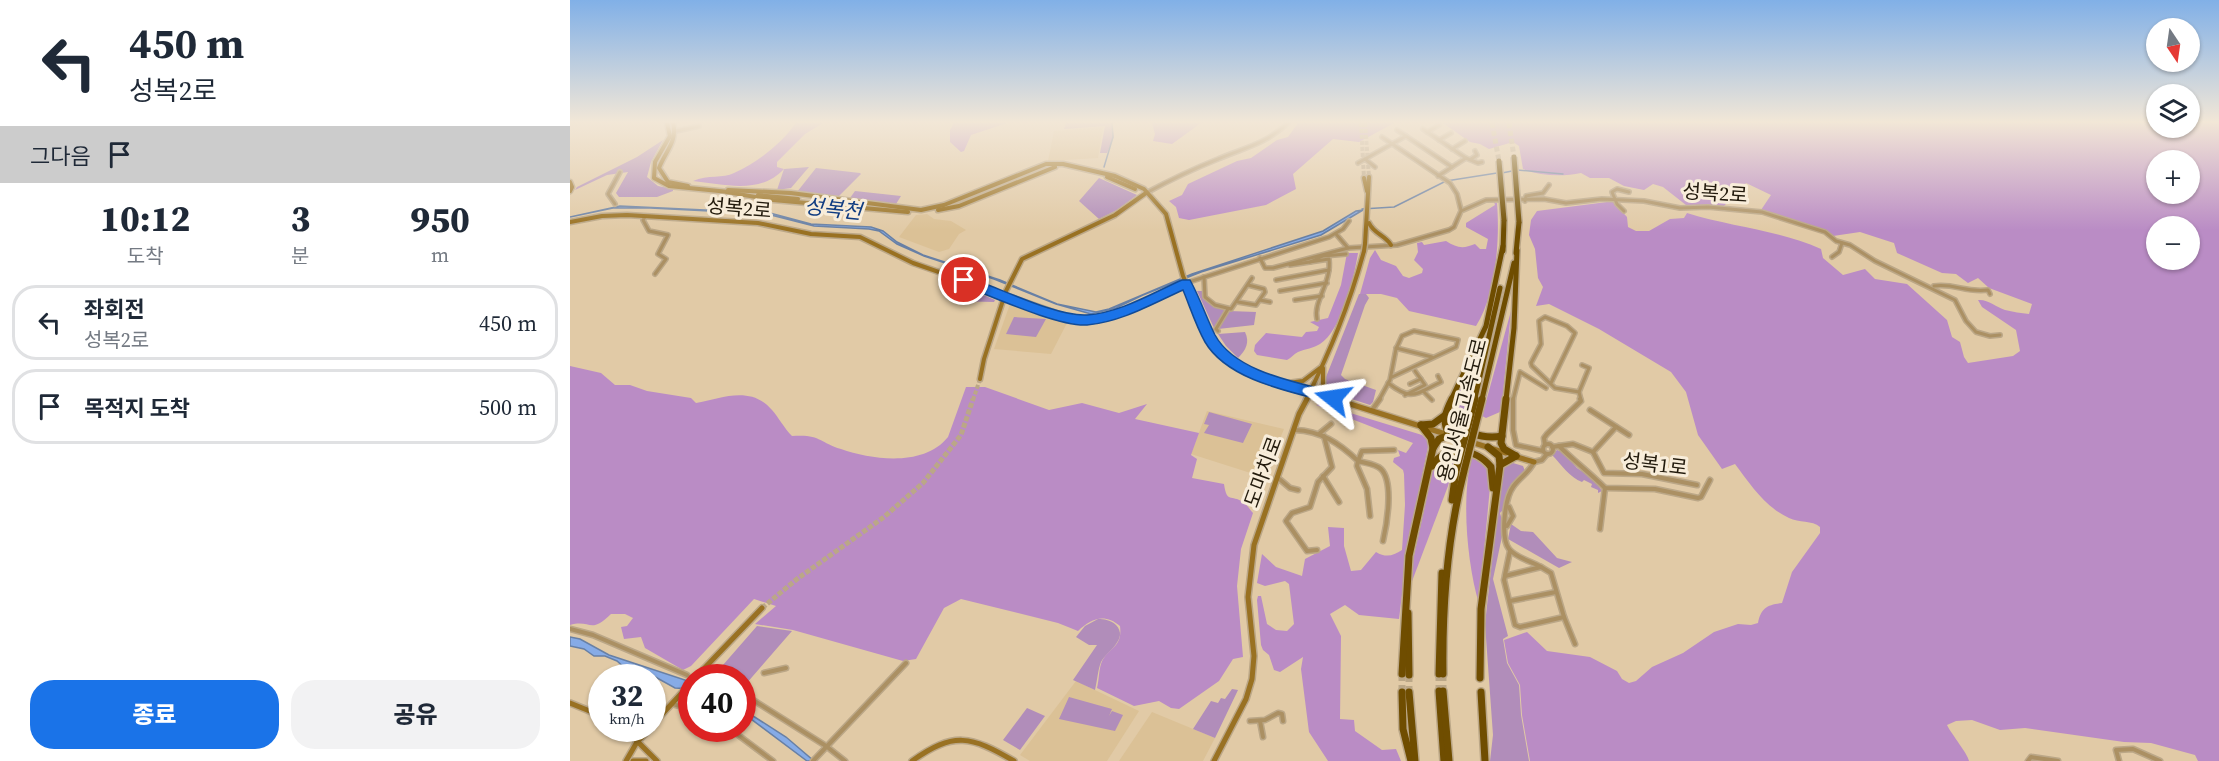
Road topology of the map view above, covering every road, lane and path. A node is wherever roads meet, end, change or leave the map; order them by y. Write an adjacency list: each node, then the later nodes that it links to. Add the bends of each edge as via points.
1 (1469, 158): 11 (street, via 1478,164)
2 (657, 159): 25 (street, via 654,178 669,186)
3 (663, 159): 25 (street, via 659,166 664,179 671,183)
4 (1218, 159): 29 (street)
5 (1365, 159): 12 (street); 15 (street)
6 (1412, 159): 19 (street)
7 (1439, 159): 16 (street)
8 (1468, 159): 16 (street)
9 (1514, 159): 53 (highway, 용인서울고속도로, bridge)
10 (1498, 161): 51 (highway, 용인서울고속도로, bridge)
11 (1482, 162)
12 (1358, 163)
13 (1066, 165): 17 (street); 27 (street, via 1038,166); 29 (street, via 1114,176)
14 (1055, 167): 17 (street); 29 (street, via 1099,174); 30 (street)
15 (1375, 167)
16 (1452, 167): 19 (street)
17 (1037, 170): 26 (street)
18 (620, 172): 37 (street, via 608,194)
19 (1438, 176): 40 (street, via 1458,194)
20 (1369, 177): 31 (street)
21 (1364, 178): 31 (street)
22 (570, 182): 24 (street)
23 (1549, 185): 35 (street, via 1543,193 1526,196)
24 (570, 191)
25 (727, 191): 33 (street); 33 (street); 33 (street, via 773,200)
26 (986, 191)
27 (977, 192): 30 (street); 34 (street)
28 (1629, 192): 32 (street, via 1615,189)
29 (1146, 193): 63 (street, via 1166,214); 69 (street, via 1114,215 1027,254 1019,262)
30 (982, 196): 38 (street)
31 (1369, 197): 44 (street, 도마치로)
32 (1615, 200): 35 (street, 성복2로); 41 (street); 48 (street, 성복2로, via 1762,212 1826,232)
33 (824, 201): 36 (street); 39 (street)
34 (955, 201): 36 (street, via 918,210); 38 (street, via 960,202)
35 (1525, 201): 40 (street, 성복2로, via 1486,200)
36 (863, 202): 39 (street)
37 (615, 204)
38 (959, 206): 39 (street, via 912,212)
39 (858, 207)
40 (1461, 211): 50 (street, 성복2로, via 1449,230)
41 (1624, 211)
42 (645, 217): 45 (street, 성복2로, via 610,215); 60 (street, via 649,231 668,235 658,253 666,259); 69 (street, 성복2로, via 758,223 812,234 860,237 913,263)
43 (1349, 220): 46 (street, 성복2로)
44 (1368, 221): 47 (street); 49 (street, 도마치로)
45 (570, 222)
46 (1336, 234): 52 (street); 56 (street, 성복2로)
47 (1379, 235): 49 (street); 50 (street, via 1388,238)
48 (1842, 243): 55 (street); 67 (street, 성복2로)
49 (1365, 244): 82 (street, 도마치로, bridge, via 1353,295)
50 (1391, 245): 52 (street, 성복2로)
51 (1503, 246): 99 (highway, 용인서울고속도로, via 1496,311); 103 (highway, via 1486,326)
52 (1348, 248): 58 (street, 성복2로)
53 (1517, 250): 99 (highway, 용인서울고속도로); 111 (highway, via 1514,328)
54 (1346, 254): 57 (street)
55 (1832, 257)
56 (1260, 258): 58 (street, via 1265,268); 61 (street, 성복2로)
57 (1329, 258): 58 (street); 59 (street)
58 (1273, 268)
59 (1329, 270): 64 (street); 65 (street)
60 (655, 274)
61 (1204, 277): 63 (street, 성복2로); 76 (street, via 1205,297)
62 (1252, 278): 66 (street)
63 (1185, 280): 69 (street, 성복2로, via 1117,314 1095,320 1059,316); 91 (street, via 1216,348 1250,373)
64 (1276, 280)
65 (1326, 283): 68 (street); 71 (street)
66 (1248, 285): 72 (street, via 1265,290); 74 (street)
67 (1934, 288): 70 (street, via 1947,284 1971,292 1988,290); 79 (street, via 1955,300 1962,319 1974,329 1988,336)
68 (1280, 291)
69 (1005, 293): 88 (street)
70 (1990, 294)
71 (1322, 296): 73 (street); 77 (street, via 1315,310)
72 (1260, 300): 74 (street, via 1256,305); 75 (street)
73 (1295, 300)
74 (1238, 302): 76 (street)
75 (1270, 302)
76 (1228, 309): 78 (street, via 1216,328)
77 (1317, 319)
78 (1218, 331)
79 (2000, 335)
80 (1396, 348): 81 (street); 81 (street, via 1407,331 1458,340 1456,347); 86 (street)
81 (1432, 358): 86 (street)
82 (1324, 364): 91 (street, via 1304,381); 95 (street, 도마치로); 98 (street, via 1323,386)
83 (1582, 366): 96 (street, via 1588,368)
84 (1415, 371): 87 (street)
85 (1438, 376): 94 (street, via 1442,381)
86 (1392, 377): 89 (street)
87 (1421, 379): 92 (street); 97 (street, via 1425,386)
88 (980, 380)
89 (1389, 383): 97 (street); 101 (street)
90 (1551, 383): 90 (street, via 1531,363 1541,344 1539,321 1545,317 1575,333); 96 (street)
91 (1283, 384): 95 (street)
92 (1410, 384)
93 (1546, 388): 118 (street, via 1520,372 1514,384 1513,412 1516,445)
94 (1424, 391): 97 (street); 100 (street)
95 (1309, 392): 98 (street); 107 (street, 도마치로)
96 (1579, 392): 112 (street, via 1581,401 1544,438)
97 (1406, 395)
98 (1333, 398): 101 (street)
99 (1478, 399): 156 (highway, 용인서울고속도로, bridge, via 1455,502 1446,572)
100 (1431, 400)
101 (1372, 410): 105 (street)
102 (1590, 410): 106 (street)
103 (1444, 415): 105 (highway, via 1437,422); 109 (highway, via 1443,425); 111 (highway, via 1458,428)
104 (1331, 424): 108 (street)
105 (1421, 425): 109 (street); 116 (highway)
106 (1616, 427): 110 (street); 119 (street)
107 (1294, 430): 108 (street, via 1308,429); 125 (street, 도마치로)
108 (1322, 435): 121 (street, via 1347,448); 124 (street, via 1332,465)
109 (1449, 435): 114 (street); 116 (highway, via 1438,439)
110 (1629, 435)
111 (1501, 439): 114 (highway); 120 (highway, via 1504,449)
112 (1545, 445): 115 (street); 118 (street)
113 (1559, 446): 115 (street); 119 (street, via 1573,444); 129 (street)
114 (1488, 447): 120 (street); 123 (highway, via 1498,454)
115 (1552, 447): 118 (street, via 1552,452)
116 (1433, 448): 127 (highway)
117 (1394, 450): 121 (street, via 1362,451)
118 (1545, 452): 122 (street, via 1542,460)
119 (1593, 452): 128 (street, 성복1로, via 1604,473 1642,474)
120 (1516, 456): 122 (street); 123 (highway)
121 (1358, 460): 135 (street); 139 (street, via 1383,473 1388,513)
122 (1534, 462): 132 (street, via 1512,488)
123 (1500, 465): 137 (highway)
124 (1323, 476): 131 (street); 140 (street, via 1310,507 1292,513 1286,521 1307,551)
125 (1277, 477): 130 (street); 182 (street, 도마치로, via 1250,566 1252,679)
126 (1710, 480): 129 (street, via 1698,498 1655,489)
127 (1425, 484): 137 (highway, via 1434,460 1444,452 1468,453 1485,460 1493,478); 155 (highway, via 1409,556)
128 (1697, 485)
129 (1605, 488): 138 (street)
130 (1298, 490)
131 (1339, 502)
132 (1508, 505): 133 (street); 134 (street)
133 (1505, 511): 134 (street); 136 (street, via 1503,515)
134 (1511, 512): 136 (street, via 1513,516)
135 (1370, 516)
136 (1508, 520): 141 (street, via 1505,538)
137 (1491, 527): 157 (highway, via 1481,609)
138 (1600, 529)
139 (1383, 541)
140 (1317, 550)
141 (1510, 551): 142 (street); 143 (street)
142 (1541, 567): 143 (street); 144 (street, via 1551,573)
143 (1505, 576): 145 (street)
144 (1556, 592): 145 (street); 147 (street)
145 (1510, 601): 147 (street, via 1515,625 1520,627)
146 (762, 608): 151 (street)
147 (1564, 616): 149 (street)
148 (570, 629): 153 (street)
149 (1575, 644)
150 (906, 663): 172 (street)
151 (708, 664)
152 (786, 668): 154 (street)
153 (678, 671)
154 (764, 673)
155 (1405, 674)
156 (1441, 674)
157 (1480, 678)
158 (1481, 692): 187 (highway)
159 (678, 697): 162 (street)
160 (756, 702): 172 (street)
161 (570, 703): 164 (street)
162 (671, 704): 163 (street); 165 (street)
163 (678, 706)
164 (588, 710)
165 (666, 710)
166 (1250, 721): 167 (street)
167 (1260, 721): 168 (street, via 1278,713); 169 (street)
168 (1283, 721)
169 (1263, 737)
170 (637, 742): 173 (street); 176 (street)
171 (747, 742): 177 (street)
172 (826, 746): 178 (street); 179 (street)
173 (629, 760): 174 (street)
174 (646, 761)
175 (651, 761): 176 (street)
176 (657, 761)
177 (773, 761)
178 (813, 761)
179 (845, 761)
180 (912, 761): 181 (street, via 946,741 971,739)
181 (1014, 761)
182 (1214, 761)
183 (1411, 761): 184 (highway, via 1403,729 1406,692)
184 (1415, 761)
185 (1444, 761): 186 (highway, via 1441,691)
186 (1449, 761)
187 (1485, 761)
188 (2028, 761): 189 (street, via 2031,757)
189 (2058, 761)
190 (2120, 761): 191 (street, via 2116,750 2119,748 2139,751)
191 (2160, 761)

